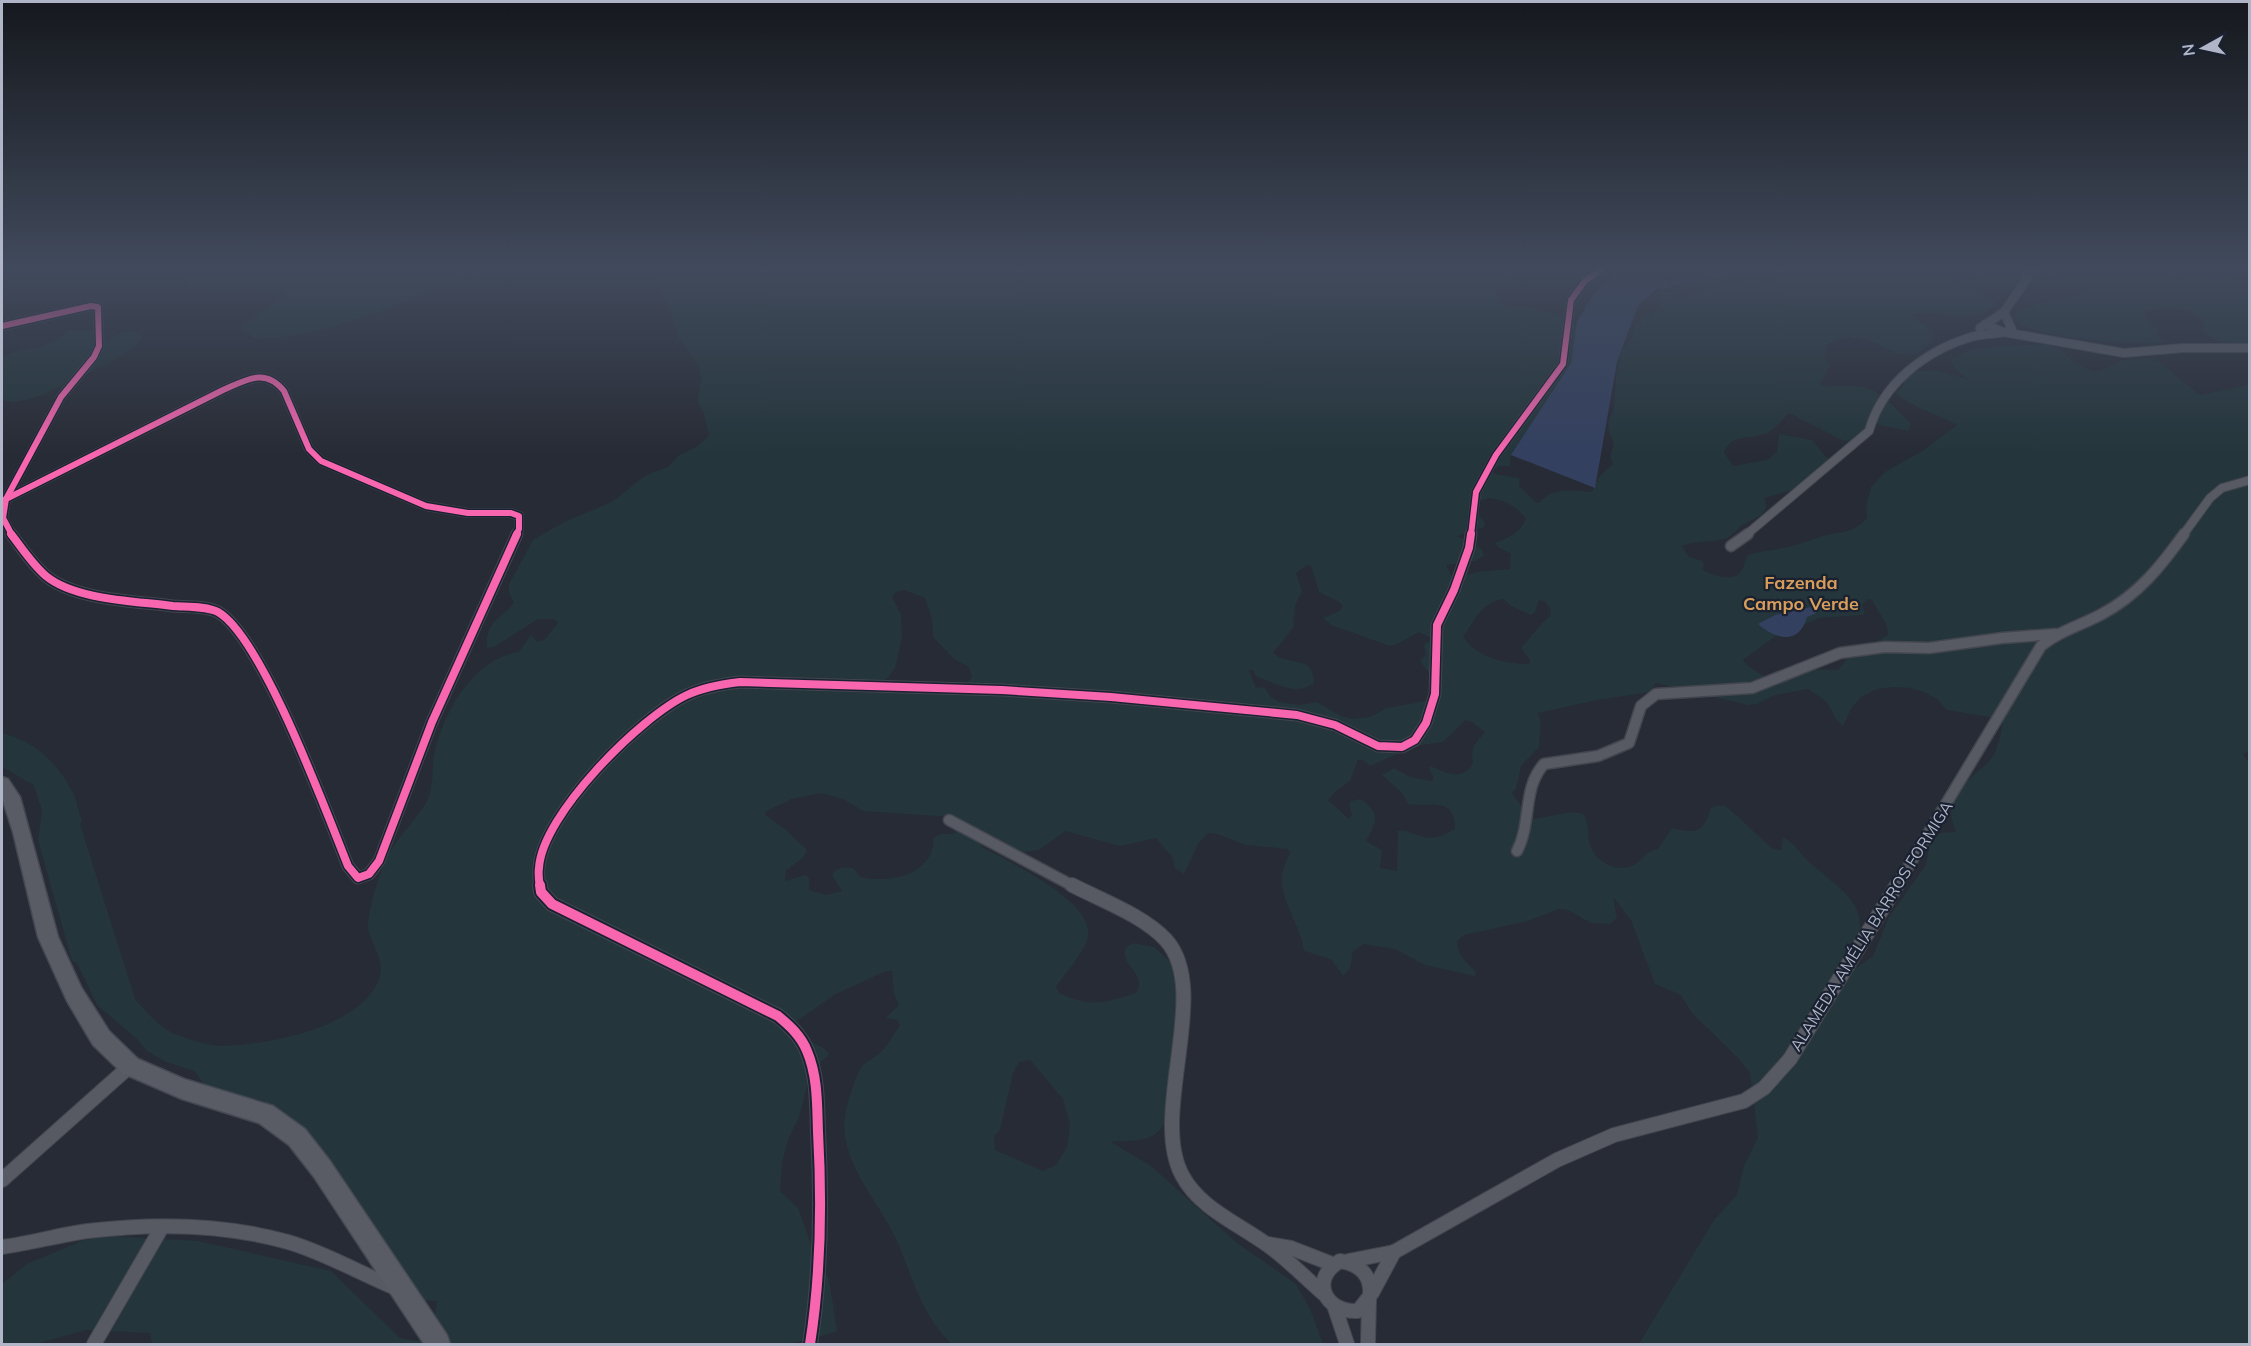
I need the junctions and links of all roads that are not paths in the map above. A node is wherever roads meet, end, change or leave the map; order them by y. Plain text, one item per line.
1 (99, 330) edge
2 (1567, 330) edge
3 (1979, 330) edge
4 (1998, 330) edge
5 (2012, 330) edge
6 (2022, 330) edge
7 (2003, 332) junction
8 (1972, 336) junction
9 (2034, 336) junction
10 (2250, 348) edge
11 (2250, 480) edge
12 (6, 499) junction
13 (1731, 546) dead end
14 (2057, 633) junction
15 (2, 784) edge
16 (949, 820) dead end
17 (1517, 851) dead end
18 (130, 1066) junction
19 (2, 1180) edge
20 (162, 1227) junction
21 (1268, 1244) junction
22 (2, 1247) edge
23 (1394, 1252) junction
24 (1340, 1262) junction
25 (404, 1291) junction
26 (1324, 1294) junction
27 (1370, 1297) junction
28 (1335, 1308) junction
29 (94, 1344) edge
30 (438, 1344) edge
31 (810, 1344) edge
32 (1347, 1344) edge
33 (1368, 1344) edge

1 - 12 street
2 - 31 street
3 - 8 street
4 - 7 street
5 - 7 street
6 - 9 street
7 - 8 street
7 - 9 street
8 - 13 street
9 - 10 street
11 - 14 street, ALAMEDA AMÉLIA BARROS FORMIGA
12 - 12 street
14 - 17 street
14 - 23 street, ALAMEDA AMÉLIA BARROS FORMIGA
15 - 18 main road
16 - 21 street
18 - 19 street
18 - 25 main road
20 - 22 street
20 - 25 street
20 - 29 street
21 - 24 street
21 - 26 street
23 - 24 street
23 - 27 street
24 - 26 street
24 - 27 street
25 - 30 main road
26 - 28 street
27 - 28 street
27 - 33 street
28 - 32 street

